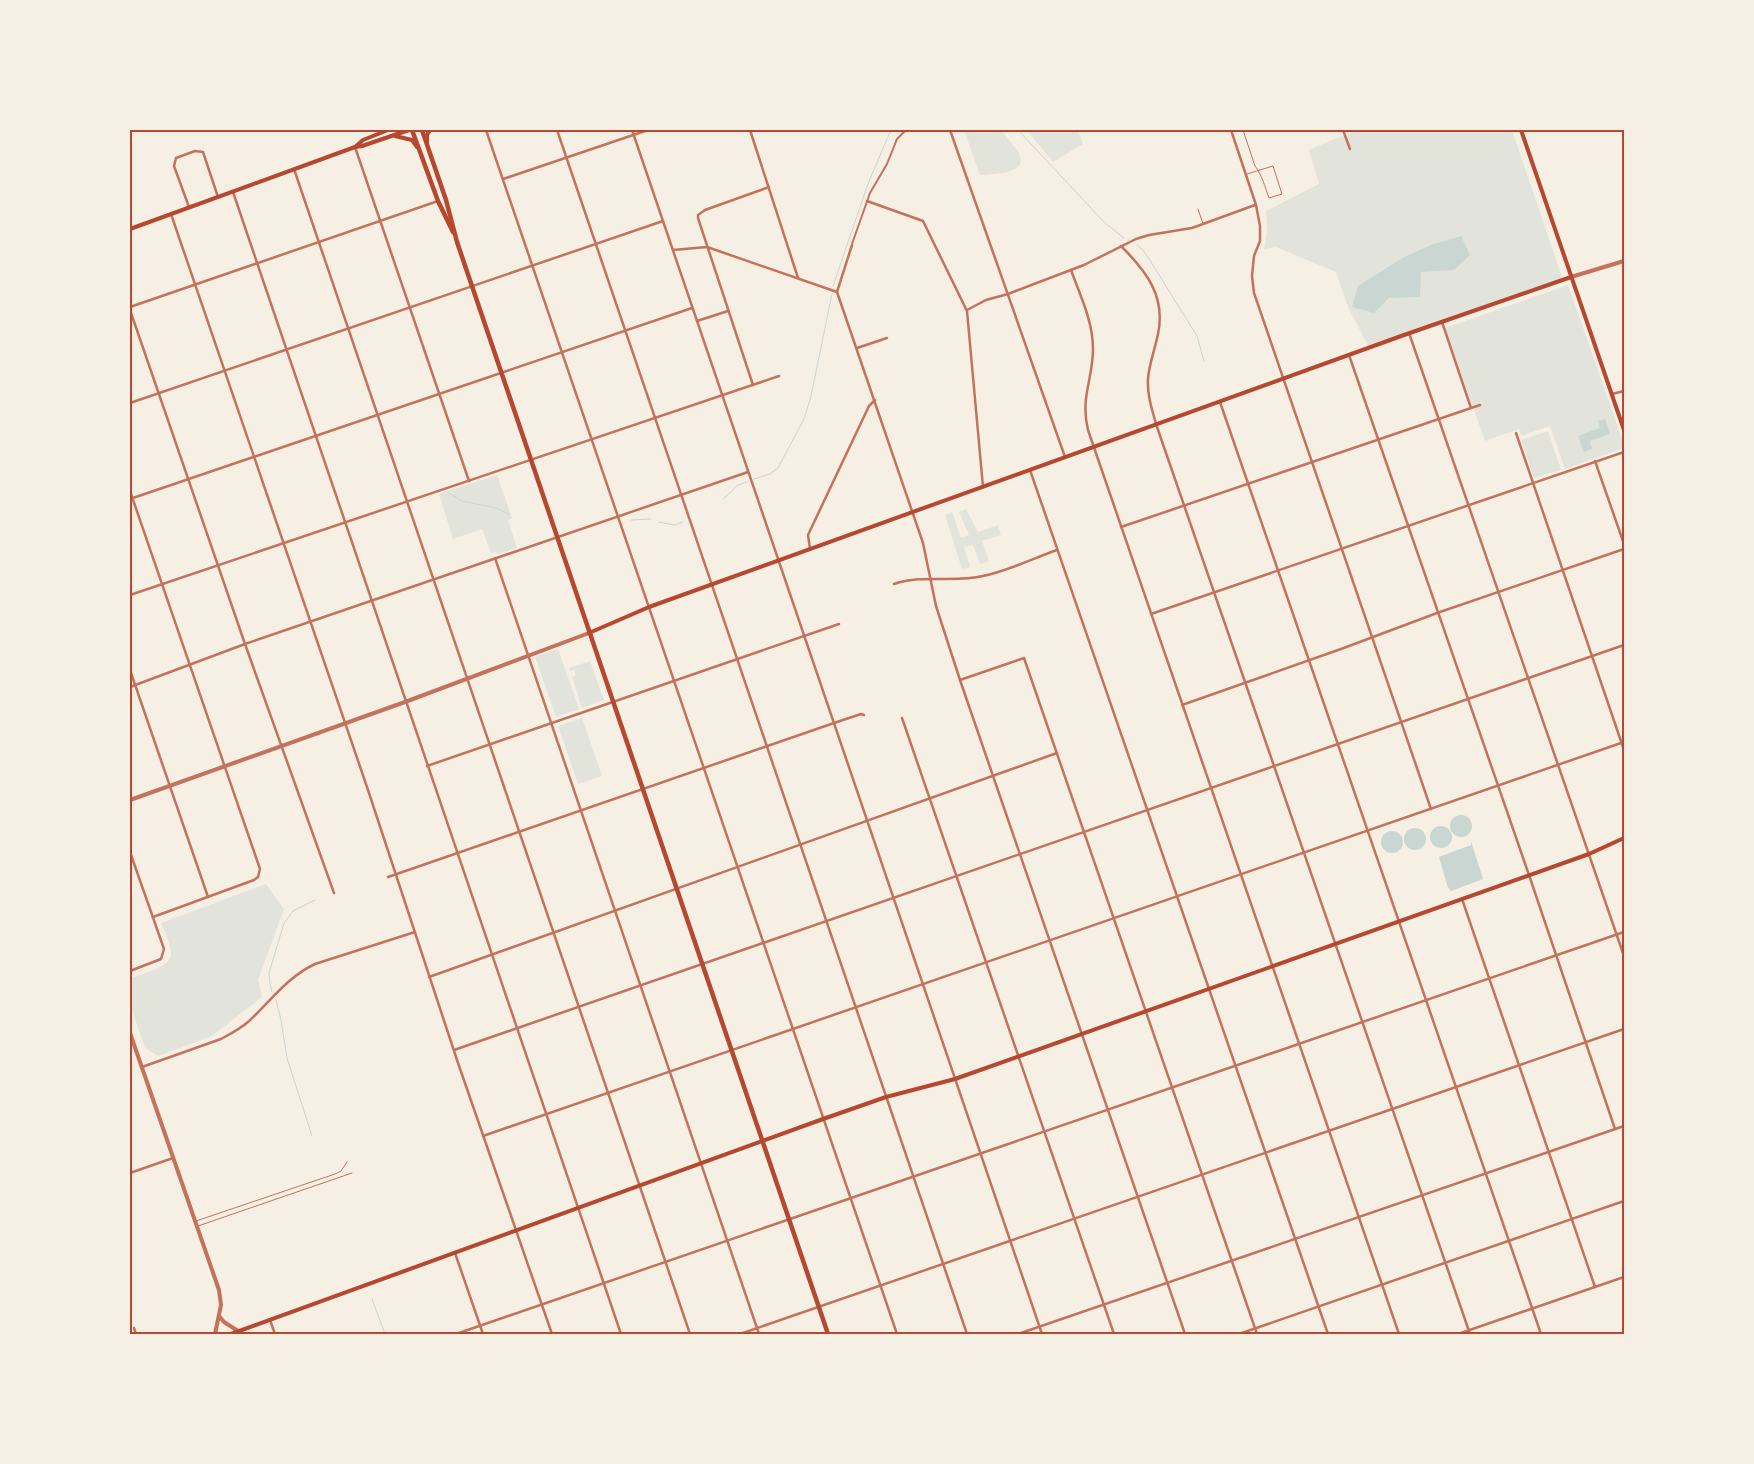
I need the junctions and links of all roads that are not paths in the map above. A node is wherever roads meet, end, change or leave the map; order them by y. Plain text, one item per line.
1 (386, 130) edge
2 (410, 130) edge
3 (422, 130) edge
4 (430, 130) edge
5 (486, 130) edge
6 (557, 130) edge
7 (632, 130) edge
8 (648, 130) edge
9 (750, 130) edge
10 (906, 130) edge
11 (950, 130) edge
12 (1231, 130) edge
13 (1243, 130) edge
14 (1343, 130) edge
15 (1521, 130) edge
16 (633, 135) junction
17 (393, 136) junction
18 (427, 144) junction
19 (355, 147) junction
20 (418, 147) junction
21 (1350, 149) dead end
22 (566, 158) junction
23 (294, 169) junction
24 (1259, 171) junction
25 (1246, 174) junction
26 (503, 179) junction
27 (769, 187) junction
28 (233, 192) junction
29 (218, 197) junction
30 (438, 201) junction
31 (867, 201) junction
32 (1256, 205) junction
33 (189, 207) junction
34 (1198, 209) dead end
35 (171, 214) junction
36 (380, 221) junction
37 (663, 221) junction
38 (1203, 225) junction
39 (130, 229) edge
40 (319, 242) junction
41 (458, 242) junction
42 (596, 244) junction
43 (852, 245) joint
44 (1120, 246) junction
45 (708, 247) junction
46 (673, 250) junction
47 (1624, 261) edge
48 (256, 263) junction
49 (532, 266) junction
50 (1071, 270) junction
51 (1571, 277) junction
52 (798, 278) junction
53 (194, 285) junction
54 (472, 287) junction
55 (837, 292) junction
56 (1008, 294) junction
57 (130, 308) edge
58 (410, 308) junction
59 (692, 308) junction
60 (729, 310) junction
61 (967, 310) junction
62 (697, 321) junction
63 (1442, 322) junction
64 (348, 329) junction
65 (625, 330) junction
66 (1409, 333) junction
67 (887, 338) dead end
68 (857, 348) junction
69 (286, 350) junction
70 (562, 352) junction
71 (1349, 355) junction
72 (224, 371) junction
73 (501, 373) junction
74 (779, 376) dead end
75 (1283, 379) junction
76 (754, 385) junction
77 (1624, 391) edge
78 (159, 393) junction
79 (1612, 394) junction
80 (440, 395) junction
81 (722, 395) junction
82 (875, 400) junction
83 (1220, 401) junction
84 (130, 403) edge
85 (1480, 405) dead end
86 (1471, 408) junction
87 (377, 416) junction
88 (655, 418) junction
89 (1439, 419) junction
90 (1156, 424) junction
91 (1624, 430) edge
92 (1516, 433) dead end
93 (315, 437) junction
94 (592, 440) junction
95 (1378, 440) junction
96 (1093, 447) junction
97 (1624, 452) edge
98 (253, 457) junction
99 (1065, 457) junction
100 (531, 460) junction
101 (1595, 461) junction
102 (1312, 462) junction
103 (1030, 470) junction
104 (748, 472) junction
105 (188, 479) junction
106 (469, 481) junction
107 (1532, 483) junction
108 (1248, 484) junction
109 (983, 487) junction
110 (130, 491) edge
111 (681, 495) junction
112 (131, 498) edge
113 (407, 502) junction
114 (1469, 504) junction
115 (1184, 506) junction
116 (913, 513) junction
117 (618, 516) junction
118 (344, 523) junction
119 (1407, 526) junction
120 (1121, 527) junction
121 (556, 536) junction
122 (283, 543) junction
123 (1624, 544) edge
124 (1342, 548) junction
125 (810, 549) junction
126 (1624, 549) edge
127 (1058, 550) junction
128 (495, 558) junction
129 (778, 560) junction
130 (218, 565) junction
131 (1278, 570) junction
132 (1562, 570) junction
133 (931, 578) junction
134 (433, 580) junction
135 (162, 584) junction
136 (712, 584) junction
137 (894, 584) dead end
138 (1214, 592) junction
139 (1499, 592) junction
140 (130, 594) edge
141 (371, 601) junction
142 (649, 607) junction
143 (1437, 613) junction
144 (1151, 614) junction
145 (310, 622) junction
146 (839, 624) dead end
147 (589, 633) junction
148 (804, 636) junction
149 (1373, 638) junction
150 (245, 644) junction
151 (1624, 645) edge
152 (528, 656) junction
153 (1592, 656) junction
154 (737, 660) junction
155 (1309, 660) junction
156 (190, 665) junction
157 (130, 670) edge
158 (467, 678) junction
159 (1529, 678) junction
160 (960, 680) junction
161 (674, 682) junction
162 (1246, 683) junction
163 (135, 685) junction
164 (130, 687) edge
165 (1467, 700) junction
166 (405, 702) junction
167 (613, 703) junction
168 (1182, 705) junction
169 (864, 715) dead end
170 (902, 718) dead end
171 (1402, 722) junction
172 (345, 723) junction
173 (834, 723) junction
174 (552, 724) junction
175 (1623, 743) edge
176 (1338, 744) junction
177 (283, 745) junction
178 (489, 745) junction
179 (767, 746) junction
180 (1624, 750) edge
181 (1057, 753) junction
182 (1558, 765) junction
183 (225, 766) junction
184 (427, 766) junction
185 (1274, 766) junction
186 (704, 768) junction
187 (993, 775) junction
188 (170, 786) junction
189 (1497, 786) junction
190 (1211, 788) junction
191 (642, 789) junction
192 (929, 798) junction
193 (130, 800) edge
194 (1432, 809) junction
195 (581, 810) junction
196 (1147, 810) junction
197 (867, 821) junction
198 (1368, 831) junction
199 (519, 832) junction
200 (1084, 832) junction
201 (1624, 838) edge
202 (800, 844) junction
203 (130, 852) edge
204 (458, 853) junction
205 (1304, 853) junction
206 (1020, 854) junction
207 (1589, 854) junction
208 (737, 867) junction
209 (396, 875) junction
210 (1241, 875) junction
211 (1529, 875) junction
212 (956, 876) junction
213 (388, 877) dead end
214 (676, 888) junction
215 (334, 893) dead end
216 (208, 897) junction
217 (1177, 897) junction
218 (893, 898) junction
219 (1462, 899) junction
220 (615, 910) junction
221 (153, 918) junction
222 (1114, 919) junction
223 (826, 921) junction
224 (1399, 922) junction
225 (415, 932) junction
226 (554, 932) junction
227 (1624, 932) edge
228 (1617, 934) junction
229 (1050, 941) junction
230 (763, 942) junction
231 (1335, 944) junction
232 (492, 954) junction
233 (1555, 955) junction
234 (1624, 956) edge
235 (986, 963) junction
236 (701, 964) junction
237 (1272, 967) junction
238 (130, 971) edge
239 (429, 977) junction
240 (1490, 978) junction
241 (640, 985) junction
242 (922, 985) junction
243 (1209, 989) junction
244 (1426, 1000) junction
245 (578, 1006) junction
246 (856, 1008) junction
247 (1146, 1012) junction
248 (1362, 1022) junction
249 (517, 1028) junction
250 (792, 1029) junction
251 (1624, 1029) edge
252 (130, 1033) edge
253 (1082, 1034) junction
254 (1585, 1042) junction
255 (1299, 1044) junction
256 (454, 1050) junction
257 (731, 1051) junction
258 (1019, 1056) junction
259 (1520, 1065) junction
260 (1235, 1066) junction
261 (142, 1067) junction
262 (670, 1072) junction
263 (955, 1080) junction
264 (1172, 1087) junction
265 (1456, 1087) junction
266 (608, 1093) junction
267 (886, 1097) junction
268 (1392, 1108) junction
269 (1108, 1109) junction
270 (546, 1114) junction
271 (823, 1119) junction
272 (1624, 1126) edge
273 (1614, 1129) junction
274 (1044, 1131) junction
275 (1328, 1131) junction
276 (483, 1136) junction
277 (762, 1141) junction
278 (1265, 1152) junction
279 (1550, 1152) junction
280 (980, 1153) junction
281 (174, 1158) junction
282 (348, 1162) dead end
283 (701, 1163) junction
284 (130, 1173) edge
285 (352, 1173) dead end
286 (1486, 1173) junction
287 (1202, 1174) junction
288 (913, 1176) junction
289 (639, 1185) junction
290 (1422, 1195) junction
291 (1138, 1196) junction
292 (850, 1198) junction
293 (1624, 1201) edge
294 (578, 1207) junction
295 (1358, 1217) junction
296 (1074, 1218) junction
297 (1572, 1219) junction
298 (789, 1220) junction
299 (196, 1224) junction
300 (516, 1229) junction
301 (1295, 1239) junction
302 (1010, 1240) junction
303 (727, 1241) junction
304 (1509, 1241) junction
305 (454, 1252) junction
306 (1231, 1261) junction
307 (666, 1262) junction
308 (943, 1263) junction
309 (1445, 1263) junction
310 (1624, 1277) edge
311 (1168, 1283) junction
312 (603, 1284) junction
313 (1382, 1284) junction
314 (880, 1285) junction
315 (1595, 1287) junction
316 (542, 1305) junction
317 (1104, 1305) junction
318 (819, 1306) junction
319 (1318, 1306) junction
320 (1532, 1308) junction
321 (219, 1316) junction
322 (270, 1320) junction
323 (480, 1326) junction
324 (1040, 1327) junction
325 (134, 1328) dead end
326 (757, 1328) junction
327 (1255, 1328) junction
328 (238, 1332) junction
329 (1470, 1332) edge
330 (136, 1334) edge
331 (215, 1334) edge
332 (231, 1334) edge
333 (275, 1334) edge
334 (456, 1334) edge
335 (483, 1334) edge
336 (552, 1334) edge
337 (620, 1334) edge
338 (690, 1334) edge
339 (740, 1334) edge
340 (759, 1334) edge
341 (828, 1334) edge
342 (897, 1334) edge
343 (967, 1334) edge
344 (1018, 1334) edge
345 (1042, 1334) edge
346 (1114, 1334) edge
347 (1185, 1334) edge
348 (1239, 1334) edge
349 (1257, 1334) edge
350 (1328, 1334) edge
351 (1399, 1334) edge
352 (1458, 1334) edge
353 (1541, 1334) edge

1 - 19 main road
2 - 17 main road
2 - 20 main road
3 - 18 main road
4 - 18 main road
5 - 26 street
6 - 22 street
7 - 16 street
8 - 16 street
9 - 27 street
10 - 31 street
11 - 56 street
12 - 25 street
13 - 24 lane
14 - 21 street
15 - 51 main road
16 - 22 street
16 - 37 street
17 - 19 main road
17 - 20 main road
18 - 41 main road
19 - 23 main road
19 - 36 street
20 - 30 main road
22 - 26 street
22 - 42 street
23 - 28 main road
23 - 40 street
24 - 24 lane
24 - 25 lane
25 - 32 street
26 - 49 street
27 - 45 street
27 - 52 street
28 - 29 main road
28 - 48 street
29 - 33 main road
29 - 33 street
30 - 36 street
30 - 41 main road
31 - 43 street
31 - 61 street
32 - 38 street
32 - 75 street
33 - 35 main road
34 - 38 lane
35 - 39 main road
35 - 53 street
36 - 40 street
36 - 58 street
37 - 42 street
37 - 46 street
38 - 44 street
40 - 48 street
40 - 64 street
41 - 54 main road
42 - 49 street
42 - 65 street
43 - 55 street
44 - 50 street
44 - 90 street
45 - 46 street
45 - 52 street
45 - 60 street
46 - 59 street
47 - 51 street
48 - 53 street
48 - 69 street
49 - 54 street
49 - 70 street
50 - 56 street
50 - 96 street
51 - 63 main road
51 - 79 main road
52 - 55 street
53 - 57 street
53 - 72 street
54 - 58 street
54 - 73 main road
55 - 68 street
56 - 61 street
56 - 99 street
57 - 78 street
58 - 64 street
58 - 80 street
59 - 62 street
59 - 65 street
60 - 62 street
60 - 76 street
61 - 109 street
62 - 81 street
63 - 66 main road
63 - 86 street
64 - 69 street
64 - 87 street
65 - 70 street
65 - 88 street
66 - 71 main road
66 - 89 street
67 - 68 street
68 - 82 street
69 - 72 street
69 - 93 street
70 - 73 street
70 - 94 street
71 - 75 main road
71 - 95 street
72 - 78 street
72 - 98 street
73 - 80 street
73 - 100 main road
74 - 76 street
75 - 83 main road
75 - 102 street
76 - 81 street
77 - 79 street
78 - 84 street
78 - 105 street
79 - 91 main road
80 - 87 street
80 - 106 street
81 - 88 street
81 - 104 street
82 - 116 street
82 - 125 street
83 - 90 main road
83 - 108 street
85 - 86 street
86 - 89 street
87 - 93 street
87 - 113 street
88 - 94 street
88 - 111 street
89 - 95 street
89 - 114 street
90 - 96 main road
90 - 115 street
92 - 107 street
93 - 98 street
93 - 118 street
94 - 100 street
94 - 117 street
95 - 102 street
95 - 119 street
96 - 99 main road
96 - 120 street
97 - 101 street
98 - 105 street
98 - 122 street
99 - 103 main road
100 - 106 street
100 - 121 main road
101 - 107 street
101 - 123 street
102 - 108 street
102 - 124 street
103 - 109 main road
103 - 127 street
104 - 111 street
104 - 129 street
105 - 112 street
105 - 130 street
106 - 113 street
107 - 114 street
107 - 132 street
108 - 115 street
108 - 131 street
109 - 116 main road
110 - 112 street
111 - 117 street
111 - 136 street
112 - 135 street
113 - 118 street
113 - 134 street
114 - 119 street
114 - 139 street
115 - 120 street
115 - 138 street
116 - 125 main road
116 - 133 street
117 - 121 street
117 - 142 street
118 - 122 street
118 - 141 street
119 - 124 street
119 - 143 street
120 - 144 street
121 - 128 street
121 - 147 main road
122 - 130 street
122 - 145 street
124 - 131 street
124 - 149 street
125 - 129 main road
126 - 132 street
127 - 133 street
127 - 196 street
128 - 134 street
128 - 152 street
129 - 136 main road
129 - 148 street
130 - 135 street
130 - 150 street
131 - 138 street
131 - 155 street
132 - 139 street
132 - 153 street
133 - 137 street
133 - 160 street
134 - 141 street
134 - 158 street
135 - 140 street
135 - 156 street
136 - 142 main road
136 - 154 street
138 - 144 street
138 - 162 street
139 - 143 street
139 - 159 street
141 - 145 street
141 - 166 street
142 - 147 main road
142 - 161 street
143 - 149 street
143 - 165 street
144 - 168 street
145 - 150 street
145 - 172 street
146 - 148 street
147 - 152 street
147 - 167 main road
148 - 154 street
148 - 173 street
149 - 155 street
149 - 171 street
150 - 156 street
150 - 177 street
151 - 153 street
152 - 158 street
152 - 174 street
153 - 159 street
153 - 175 street
154 - 161 street
154 - 179 street
155 - 162 street
155 - 176 street
156 - 163 street
156 - 183 street
157 - 163 street
158 - 166 street
158 - 178 street
159 - 165 street
159 - 182 street
160 - 181 street
160 - 187 street
161 - 167 street
161 - 186 street
162 - 168 street
162 - 185 street
163 - 164 street
163 - 188 street
165 - 171 street
165 - 189 street
166 - 172 street
166 - 184 street
167 - 174 street
167 - 191 main road
168 - 190 street
169 - 173 street
170 - 192 street
171 - 176 street
171 - 194 street
172 - 177 street
172 - 209 street
173 - 179 street
173 - 197 street
174 - 178 street
174 - 195 street
175 - 180 street
175 - 182 street
176 - 185 street
176 - 198 street
177 - 183 street
177 - 215 street
178 - 184 street
178 - 199 street
179 - 186 street
179 - 202 street
181 - 187 street
181 - 200 street
182 - 189 street
182 - 207 street
183 - 188 street
183 - 216 street
184 - 204 street
185 - 190 street
185 - 205 street
186 - 191 street
186 - 208 street
187 - 192 street
187 - 206 street
188 - 193 street
188 - 216 street
189 - 194 street
189 - 211 street
190 - 196 street
190 - 210 street
191 - 195 street
191 - 214 main road
192 - 197 street
192 - 212 street
194 - 198 street
195 - 199 street
195 - 220 street
196 - 200 street
196 - 217 street
197 - 202 street
197 - 218 street
198 - 205 street
198 - 224 street
199 - 204 street
199 - 226 street
200 - 206 street
200 - 222 street
201 - 207 main road
202 - 208 street
202 - 223 street
203 - 221 street
204 - 209 street
204 - 232 street
205 - 210 street
205 - 231 street
206 - 212 street
206 - 229 street
207 - 211 main road
207 - 228 street
208 - 214 street
208 - 230 street
209 - 213 street
209 - 225 street
210 - 217 street
210 - 237 street
211 - 219 main road
211 - 233 street
212 - 218 street
212 - 235 street
214 - 220 street
214 - 236 main road
216 - 221 street
217 - 222 street
217 - 243 street
218 - 223 street
218 - 242 street
219 - 224 main road
219 - 240 street
220 - 226 street
220 - 241 street
221 - 238 street
222 - 229 street
222 - 247 street
223 - 230 street
223 - 246 street
224 - 231 main road
224 - 244 street
225 - 239 street
225 - 261 street
226 - 232 street
226 - 245 street
227 - 228 street
228 - 233 street
228 - 234 street
229 - 235 street
229 - 253 street
230 - 236 street
230 - 250 street
231 - 237 main road
231 - 248 street
232 - 239 street
232 - 249 street
233 - 240 street
233 - 254 street
235 - 242 street
235 - 258 street
236 - 241 street
236 - 257 main road
237 - 243 main road
237 - 255 street
239 - 256 street
240 - 244 street
240 - 259 street
241 - 245 street
241 - 262 street
242 - 246 street
242 - 263 street
243 - 247 main road
243 - 260 street
244 - 248 street
244 - 265 street
245 - 249 street
245 - 266 street
246 - 250 street
246 - 267 street
247 - 253 main road
247 - 264 street
248 - 255 street
248 - 268 street
249 - 256 street
249 - 270 street
250 - 257 street
250 - 271 street
251 - 254 street
252 - 261 street
253 - 258 main road
253 - 269 street
254 - 259 street
254 - 273 street
255 - 260 street
255 - 275 street
256 - 276 street
257 - 262 street
257 - 277 main road
258 - 263 main road
258 - 274 street
259 - 265 street
259 - 279 street
260 - 264 street
260 - 278 street
261 - 281 street
262 - 266 street
262 - 283 street
263 - 267 main road
263 - 280 street
264 - 269 street
264 - 287 street
265 - 268 street
265 - 286 street
266 - 270 street
266 - 289 street
267 - 271 main road
267 - 288 street
268 - 275 street
268 - 290 street
269 - 274 street
269 - 291 street
270 - 276 street
270 - 294 street
271 - 277 main road
271 - 292 street
272 - 273 street
273 - 279 street
274 - 280 street
274 - 296 street
275 - 278 street
275 - 295 street
276 - 300 street
277 - 283 main road
277 - 298 main road
278 - 287 street
278 - 301 street
279 - 286 street
279 - 297 street
280 - 288 street
280 - 302 street
281 - 284 street
281 - 299 street
282 - 299 lane
283 - 289 main road
283 - 303 street
285 - 299 lane
286 - 290 street
286 - 304 street
287 - 291 street
287 - 306 street
288 - 292 street
288 - 308 street
289 - 294 main road
289 - 307 street
290 - 295 street
290 - 309 street
291 - 296 street
291 - 311 street
292 - 298 street
292 - 314 street
293 - 297 street
294 - 300 main road
294 - 312 street
295 - 301 street
295 - 313 street
296 - 302 street
296 - 317 street
297 - 304 street
297 - 315 street
298 - 303 street
298 - 318 main road
299 - 321 street
300 - 305 main road
300 - 316 street
301 - 306 street
301 - 319 street
302 - 308 street
302 - 324 street
303 - 307 street
303 - 326 street
304 - 309 street
304 - 320 street
305 - 322 main road
305 - 323 street
306 - 311 street
306 - 327 street
307 - 312 street
307 - 338 street
308 - 314 street
308 - 343 street
309 - 313 street
309 - 329 street
310 - 315 street
311 - 317 street
311 - 347 street
312 - 316 street
312 - 337 street
313 - 319 street
313 - 351 street
314 - 318 street
314 - 342 street
315 - 320 street
316 - 323 street
316 - 336 street
317 - 324 street
317 - 346 street
318 - 326 street
318 - 341 main road
319 - 327 street
319 - 350 street
320 - 329 street
320 - 353 street
321 - 328 street
321 - 331 street
322 - 328 main road
322 - 333 street
323 - 334 street
323 - 335 street
324 - 344 street
324 - 345 street
325 - 330 street
326 - 339 street
326 - 340 street
327 - 348 street
327 - 349 street
328 - 332 main road
329 - 352 street

